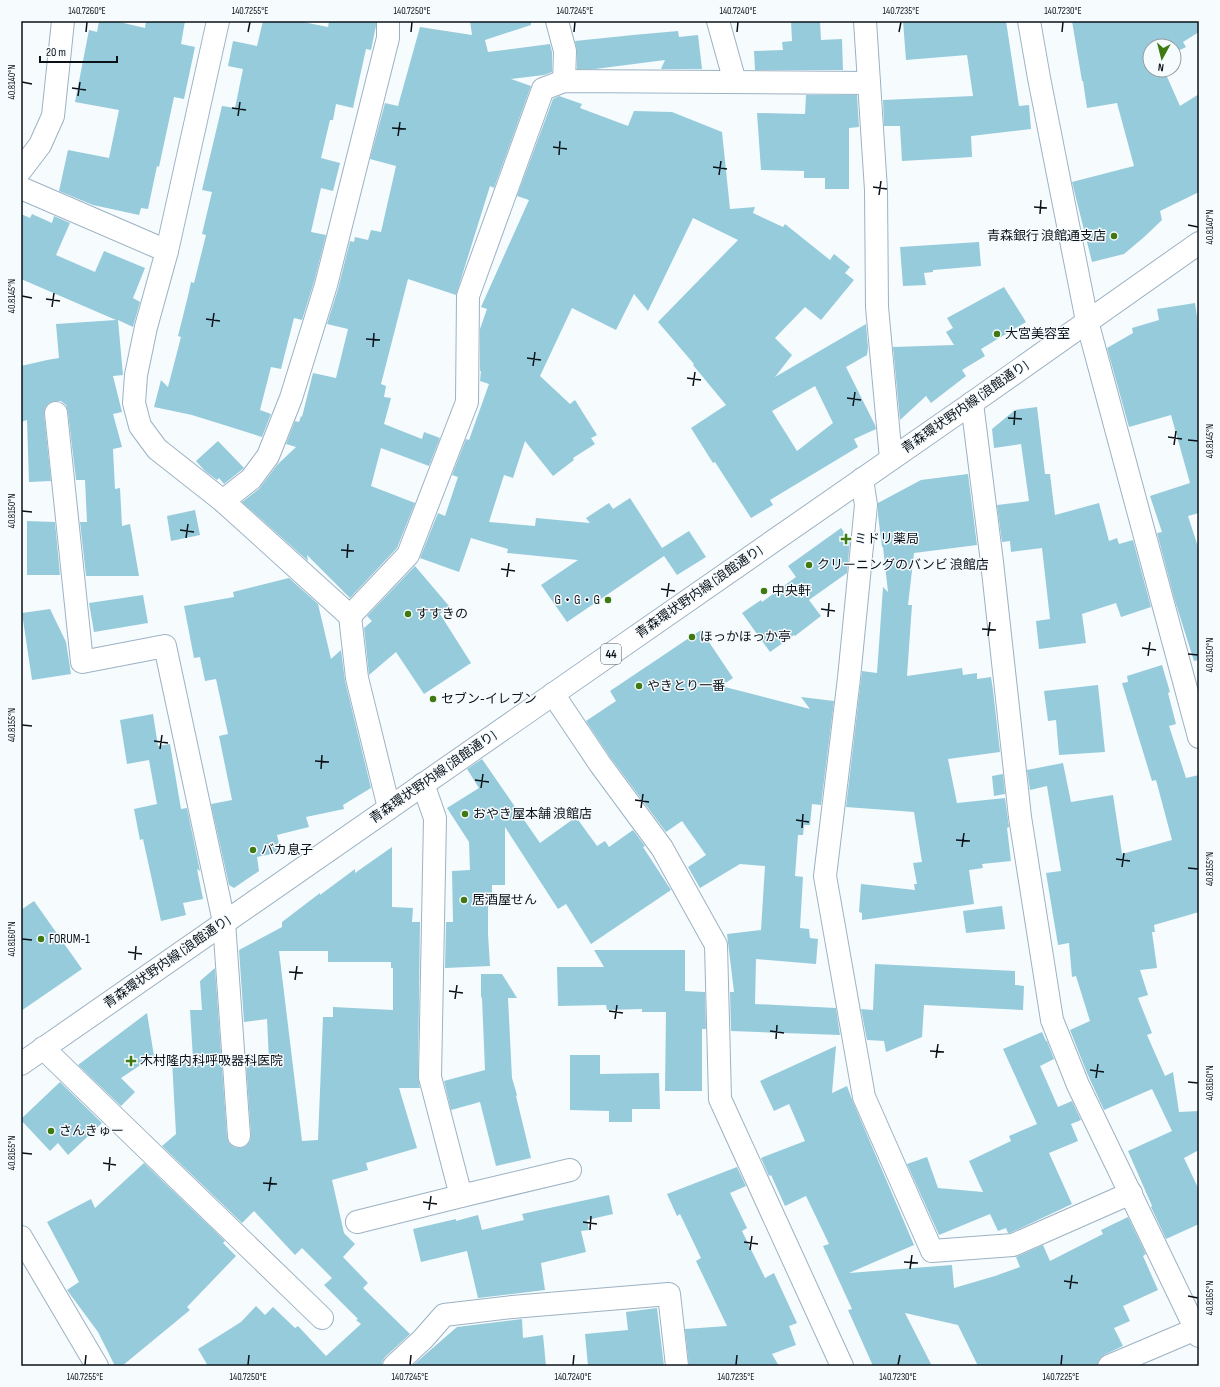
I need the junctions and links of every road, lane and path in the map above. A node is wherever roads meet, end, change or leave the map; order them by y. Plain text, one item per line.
1 (63, 21) edge
2 (218, 21) edge
3 (388, 21) edge
4 (557, 21) edge
5 (718, 21) edge
6 (865, 21) edge
7 (1029, 21) edge
8 (564, 81) junction
9 (735, 82) junction
10 (869, 83) junction
11 (21, 170) edge
12 (21, 188) edge
13 (1199, 243) edge
14 (167, 251) junction
15 (1087, 321) junction
16 (972, 403) junction
17 (56, 413) dead end
18 (891, 459) junction
19 (862, 479) junction
20 (223, 502) junction
21 (350, 616) junction
22 (553, 694) junction
23 (1199, 737) edge
24 (423, 784) junction
25 (389, 808) junction
26 (224, 922) junction
27 (43, 1048) junction
28 (21, 1064) edge
29 (238, 1136) dead end
30 (570, 1170) dead end
31 (1131, 1193) junction
32 (461, 1196) junction
33 (358, 1222) dead end
34 (21, 1237) edge
35 (322, 1318) dead end
36 (1197, 1333) edge
37 (97, 1366) edge
38 (394, 1366) edge
39 (677, 1366) edge
40 (842, 1366) edge
41 (1110, 1366) edge

1 - 11 street
2 - 14 street
3 - 20 street
4 - 8 street
5 - 9 street
6 - 10 street
7 - 15 street
8 - 9 street
8 - 21 street
9 - 10 street
10 - 18 street
12 - 14 street
13 - 15 street, 青森環状野内線 (浪館通り) / 44
14 - 20 street
15 - 16 street, 青森環状野内線 (浪館通り) / 44
15 - 23 street
16 - 18 street, 青森環状野内線 (浪館通り) / 44
16 - 31 street
17 - 26 street
18 - 19 street, 青森環状野内線 (浪館通り) / 44
19 - 22 street, 青森環状野内線 (浪館通り) / 44
19 - 31 street
20 - 21 street
21 - 25 street
22 - 24 street, 青森環状野内線 (浪館通り) / 44
22 - 40 street
24 - 25 street, 青森環状野内線 (浪館通り) / 44
24 - 32 street
25 - 26 street, 青森環状野内線 (浪館通り) / 44
26 - 27 street, 青森環状野内線 (浪館通り) / 44
26 - 29 street
27 - 28 street, 青森環状野内線 (浪館通り) / 44
27 - 35 street
30 - 32 street
31 - 36 street
32 - 33 street
34 - 37 street
36 - 41 street
38 - 39 street

